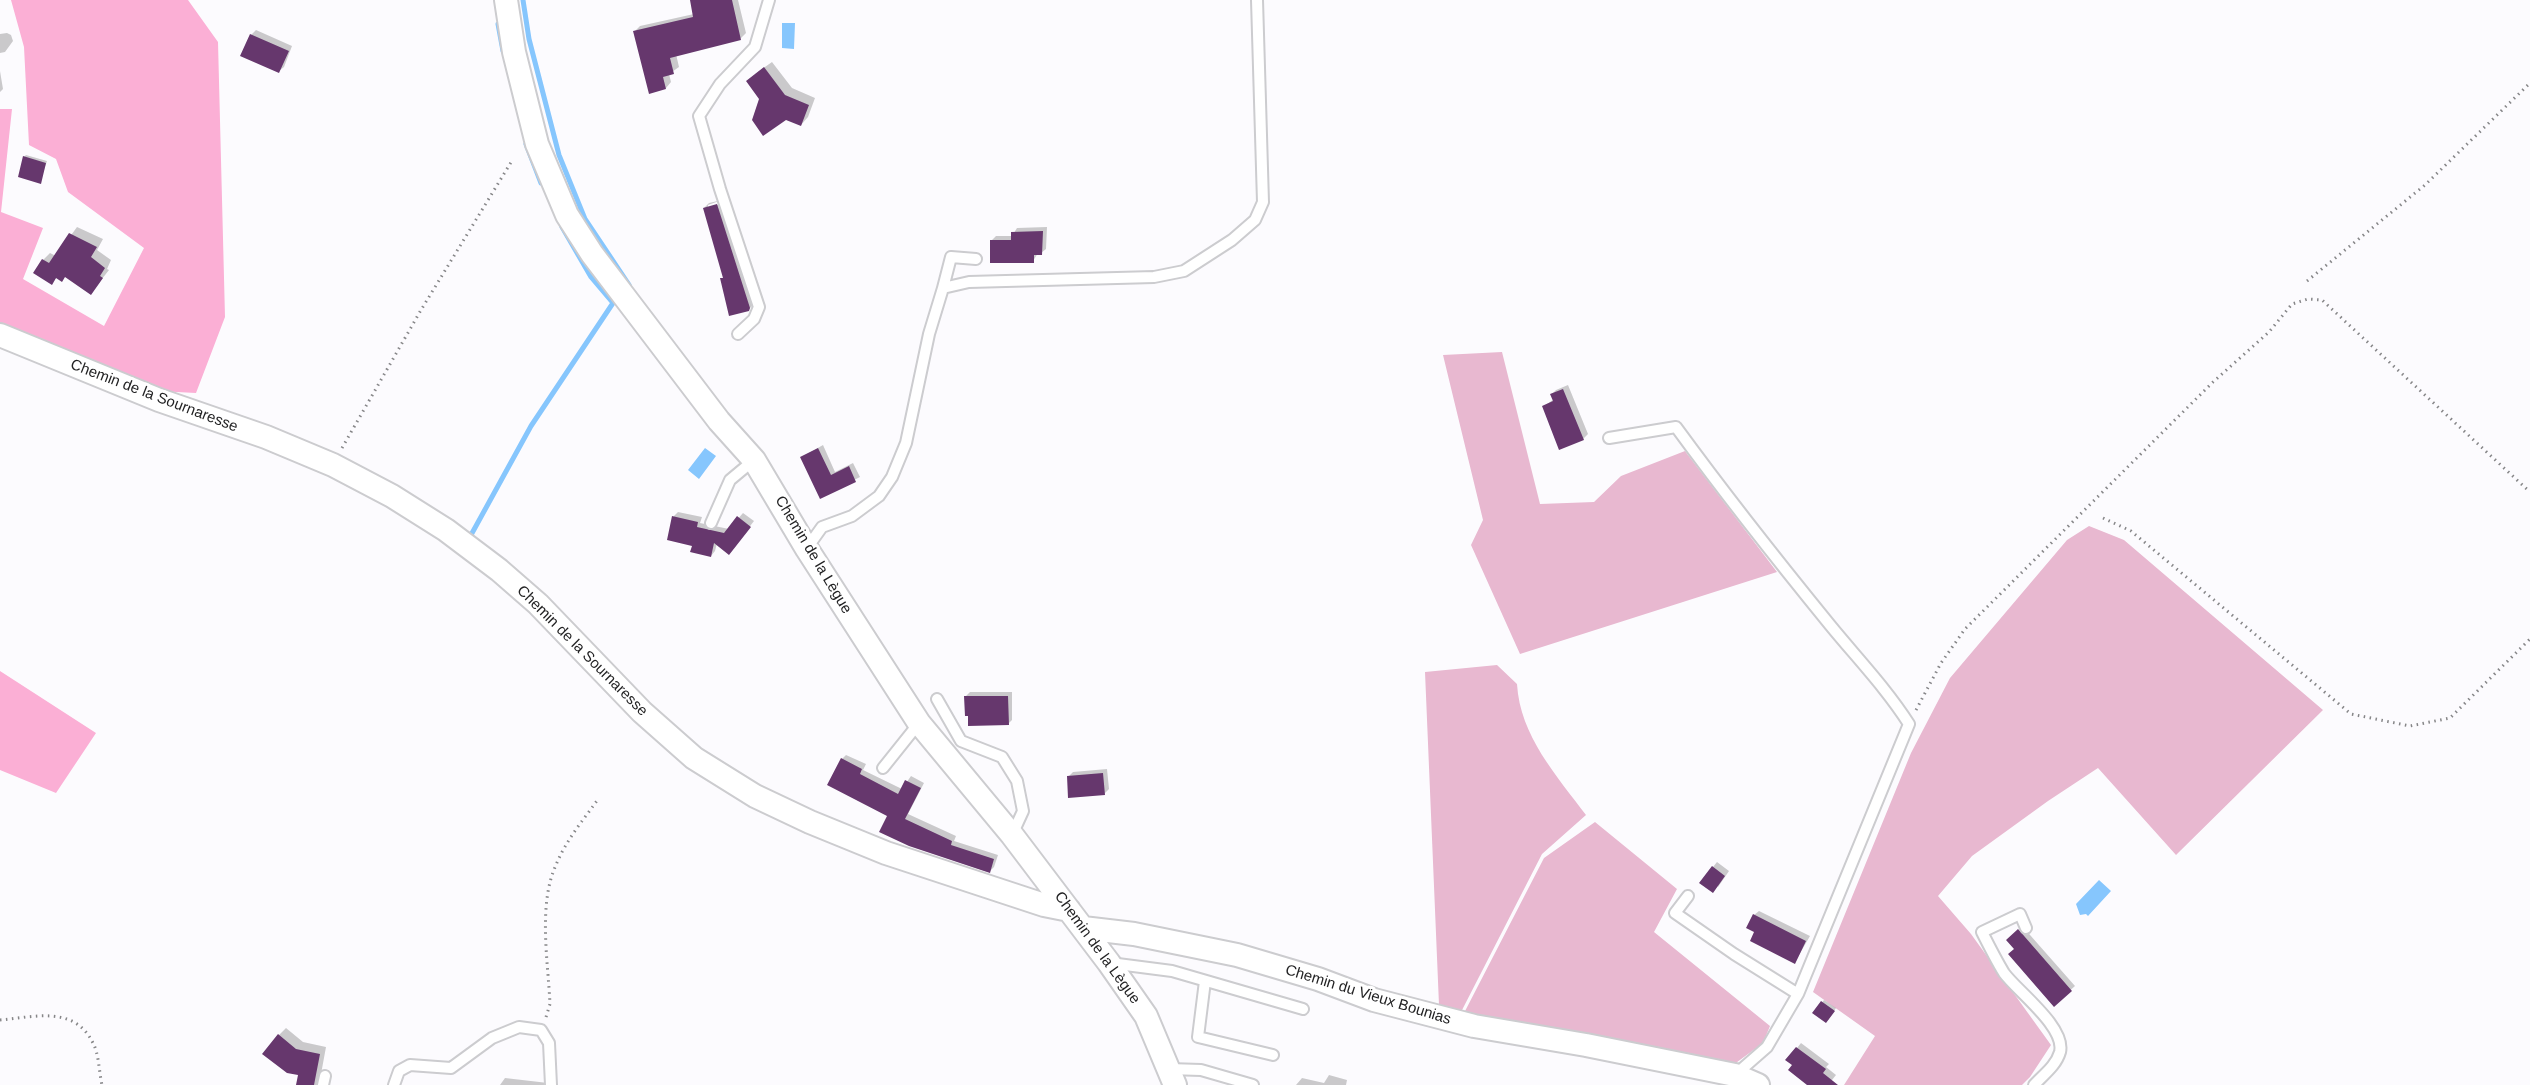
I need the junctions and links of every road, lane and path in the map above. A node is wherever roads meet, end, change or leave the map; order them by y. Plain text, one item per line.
1 (506, 0) edge
2 (769, 0) edge
3 (1257, 0) edge
4 (2530, 83) edge
5 (513, 159) dead end
6 (976, 259) dead end
7 (2307, 281) dead end
8 (943, 288) junction
9 (738, 334) dead end
10 (0, 335) edge
11 (1609, 438) dead end
12 (754, 460) junction
13 (333, 465) junction
14 (2530, 492) edge
15 (2103, 518) dead end
16 (711, 523) dead end
17 (807, 549) junction
18 (2530, 639) edge
19 (937, 699) dead end
20 (919, 723) junction
21 (1909, 724) junction
22 (883, 768) dead end
23 (599, 798) dead end
24 (1012, 835) junction
25 (1688, 896) dead end
26 (1069, 910) junction
27 (1083, 927) junction
28 (2026, 928) dead end
29 (1109, 963) junction
30 (1205, 981) junction
31 (1798, 994) junction
32 (1303, 1009) dead end
33 (0, 1020) edge
34 (541, 1030) junction
35 (1273, 1055) dead end
36 (1735, 1075) junction
37 (1172, 1077) edge
38 (102, 1085) edge
39 (394, 1085) edge
40 (551, 1085) edge
41 (1253, 1085) edge
42 (1758, 1085) edge
43 (2034, 1085) edge

1 - 12 street, Chemin de la Lègue
2 - 9 lane
3 - 8 lane
4 - 7 path
5 - 13 path
6 - 8 lane
8 - 17 lane
10 - 13 street, Chemin de la Sournaresse
11 - 21 lane
12 - 16 lane
12 - 17 street, Chemin de la Lègue
13 - 26 street, Chemin de la Sournaresse
14 - 21 path
15 - 18 path
17 - 20 street, Chemin de la Lègue
19 - 24 lane
20 - 22 lane
20 - 24 street, Chemin de la Lègue
21 - 31 lane
23 - 34 path
24 - 26 street, Chemin de la Lègue
25 - 31 lane
26 - 27 street, Chemin de la Lègue
27 - 29 street, Chemin de la Lègue
27 - 36 street, Chemin du Vieux Bounias
28 - 43 lane
29 - 30 lane
29 - 37 street, Chemin de la Lègue
30 - 32 lane
30 - 35 lane
31 - 36 lane
33 - 38 path
34 - 39 lane
34 - 40 lane
36 - 42 street, Chemin du Vieux Bounias
37 - 41 lane

